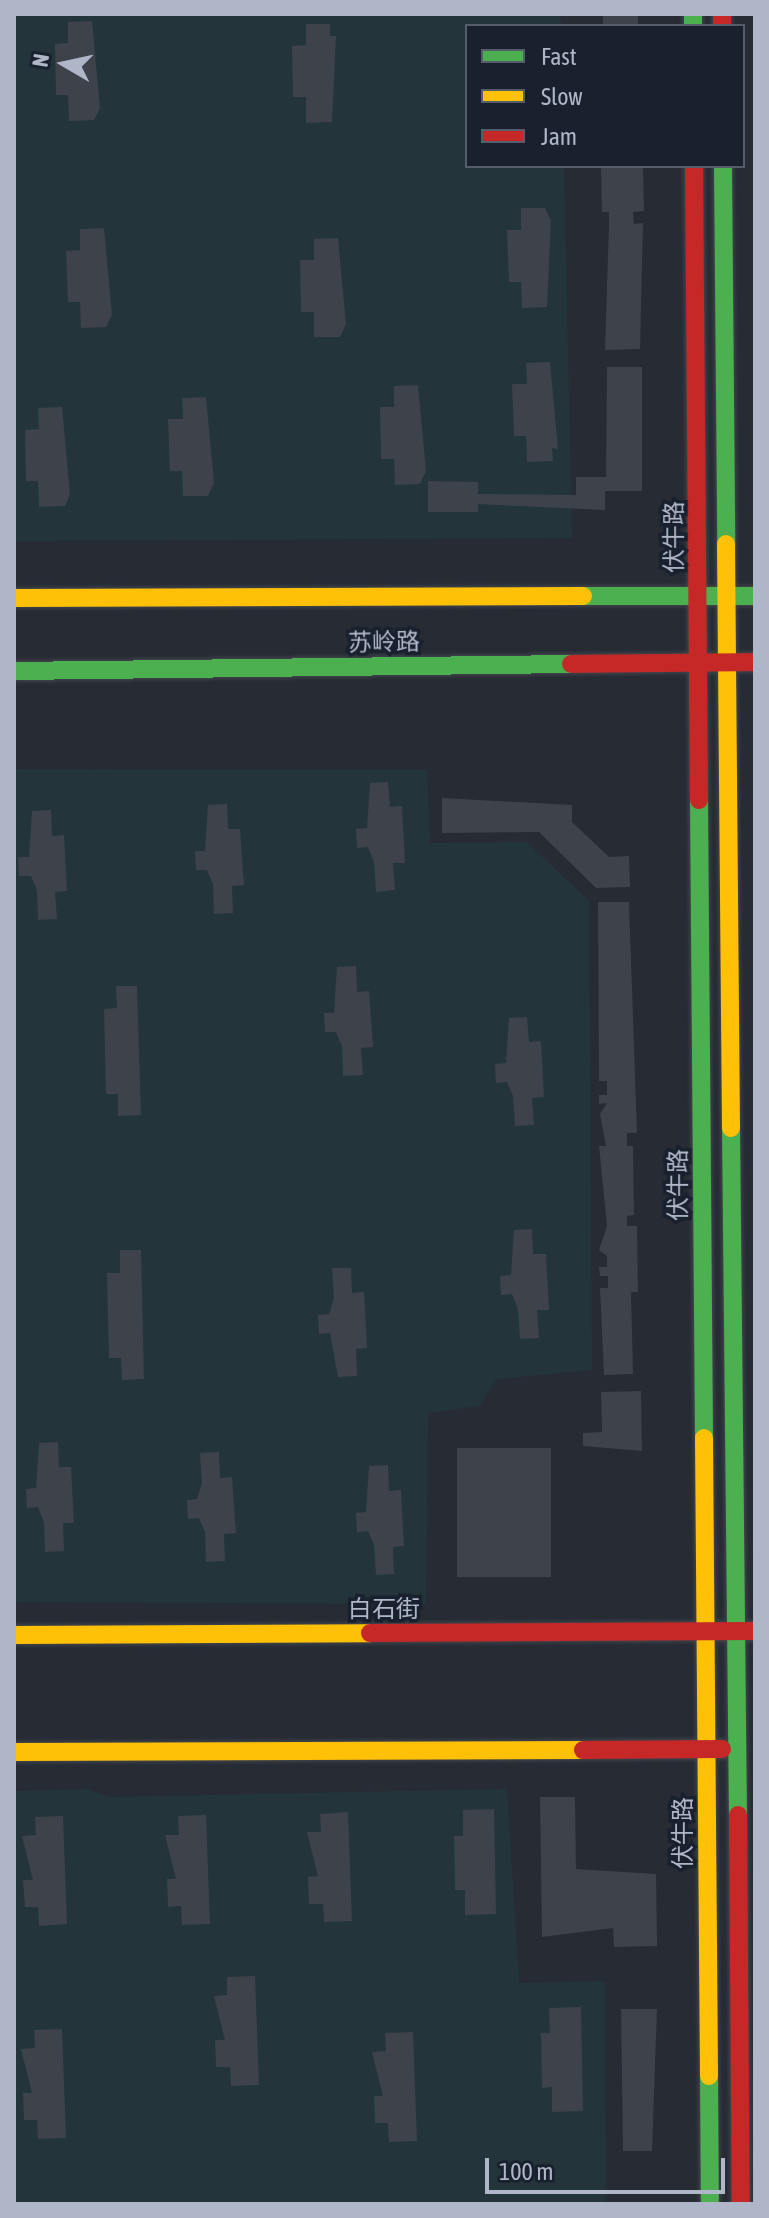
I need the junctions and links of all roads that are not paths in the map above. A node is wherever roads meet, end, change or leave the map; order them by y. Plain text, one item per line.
1 (694, 168) edge
2 (723, 168) edge
3 (698, 596) junction
4 (727, 596) junction
5 (755, 596) edge
6 (14, 598) edge
7 (755, 662) edge
8 (698, 663) junction
9 (728, 663) junction
10 (14, 671) edge
11 (706, 1631) junction
12 (746, 1631) edge
13 (14, 1635) edge
14 (707, 1749) junction
15 (746, 1749) edge
16 (14, 1752) edge
17 (710, 2204) edge
18 (741, 2204) edge

1 - 3 street, 伏牛路
2 - 4 street
3 - 4 street, 苏岭路
3 - 6 street, 苏岭路
3 - 8 street, 伏牛路
4 - 5 street, 苏岭路
4 - 9 street
7 - 9 street, 苏岭路
8 - 9 street, 苏岭路
8 - 10 street, 苏岭路
8 - 11 street, 伏牛路
9 - 12 street
11 - 12 street, 白石街
11 - 13 street, 白石街
11 - 14 street, 伏牛路
12 - 15 street
14 - 15 street
14 - 16 street
14 - 17 street, 伏牛路
15 - 18 street

